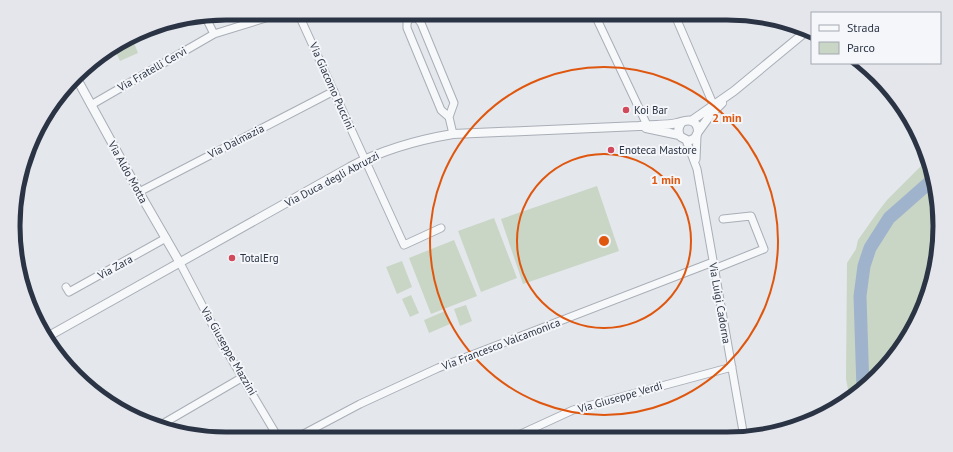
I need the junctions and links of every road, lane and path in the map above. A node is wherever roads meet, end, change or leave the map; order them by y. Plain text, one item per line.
1 (259, 20) edge
2 (301, 20) edge
3 (409, 20) edge
4 (419, 20) edge
5 (597, 20) edge
6 (677, 20) edge
7 (207, 21) edge
8 (214, 34) junction
9 (803, 35) edge
10 (78, 82) edge
11 (734, 90) junction
12 (334, 91) junction
13 (713, 104) junction
14 (90, 105) junction
15 (449, 117) junction
16 (686, 122) junction
17 (643, 126) junction
18 (453, 134) junction
19 (698, 134) junction
20 (679, 135) junction
21 (686, 140) junction
22 (365, 160) junction
23 (697, 169) junction
24 (139, 192) junction
25 (723, 219) dead end
26 (441, 228) dead end
27 (166, 238) junction
28 (180, 263) junction
29 (714, 265) junction
30 (66, 287) dead end
31 (51, 334) edge
32 (732, 367) junction
33 (243, 377) junction
34 (165, 423) edge
35 (531, 429) junction
36 (275, 432) edge
37 (307, 432) edge
38 (525, 432) edge
39 (532, 432) edge
40 (743, 432) edge

1 - 8 street, Via Fratelli Cervi
2 - 12 street, Via Giacomo Puccini
3 - 15 street
4 - 15 street
5 - 17 street
6 - 13 street
7 - 8 street
8 - 14 street, Via Fratelli Cervi
9 - 11 street
10 - 14 street, Via Aldo Motta
11 - 13 street
11 - 19 street
12 - 22 street, Via Giacomo Puccini
12 - 24 street, Via Dalmazia
13 - 16 street
14 - 24 street, Via Aldo Motta
15 - 18 street
16 - 17 street, Via Duca degli Abruzzi
16 - 19 street
16 - 20 street
17 - 18 street, Via Duca degli Abruzzi
17 - 20 street, Via Duca degli Abruzzi
18 - 22 street, Via Duca degli Abruzzi
19 - 21 street
19 - 23 street, Via Luigi Cadorna
20 - 21 street
21 - 23 street, Via Luigi Cadorna
22 - 26 street, Via Giacomo Puccini
22 - 28 street, Via Duca degli Abruzzi
23 - 29 street, Via Luigi Cadorna
24 - 27 street, Via Aldo Motta
25 - 29 street, Via Francesco Valcamonica
27 - 28 street, Via Aldo Motta
27 - 30 street, Via Zara
28 - 31 street, Via Duca degli Abruzzi
28 - 33 street, Via Giuseppe Mazzini
29 - 32 street, Via Luigi Cadorna
29 - 37 street, Via Francesco Valcamonica
32 - 35 street, Via Giuseppe Verdi
32 - 40 street, Via Luigi Cadorna
33 - 34 street
33 - 36 street, Via Giuseppe Mazzini
35 - 38 street, Via Giuseppe Verdi
35 - 39 street

